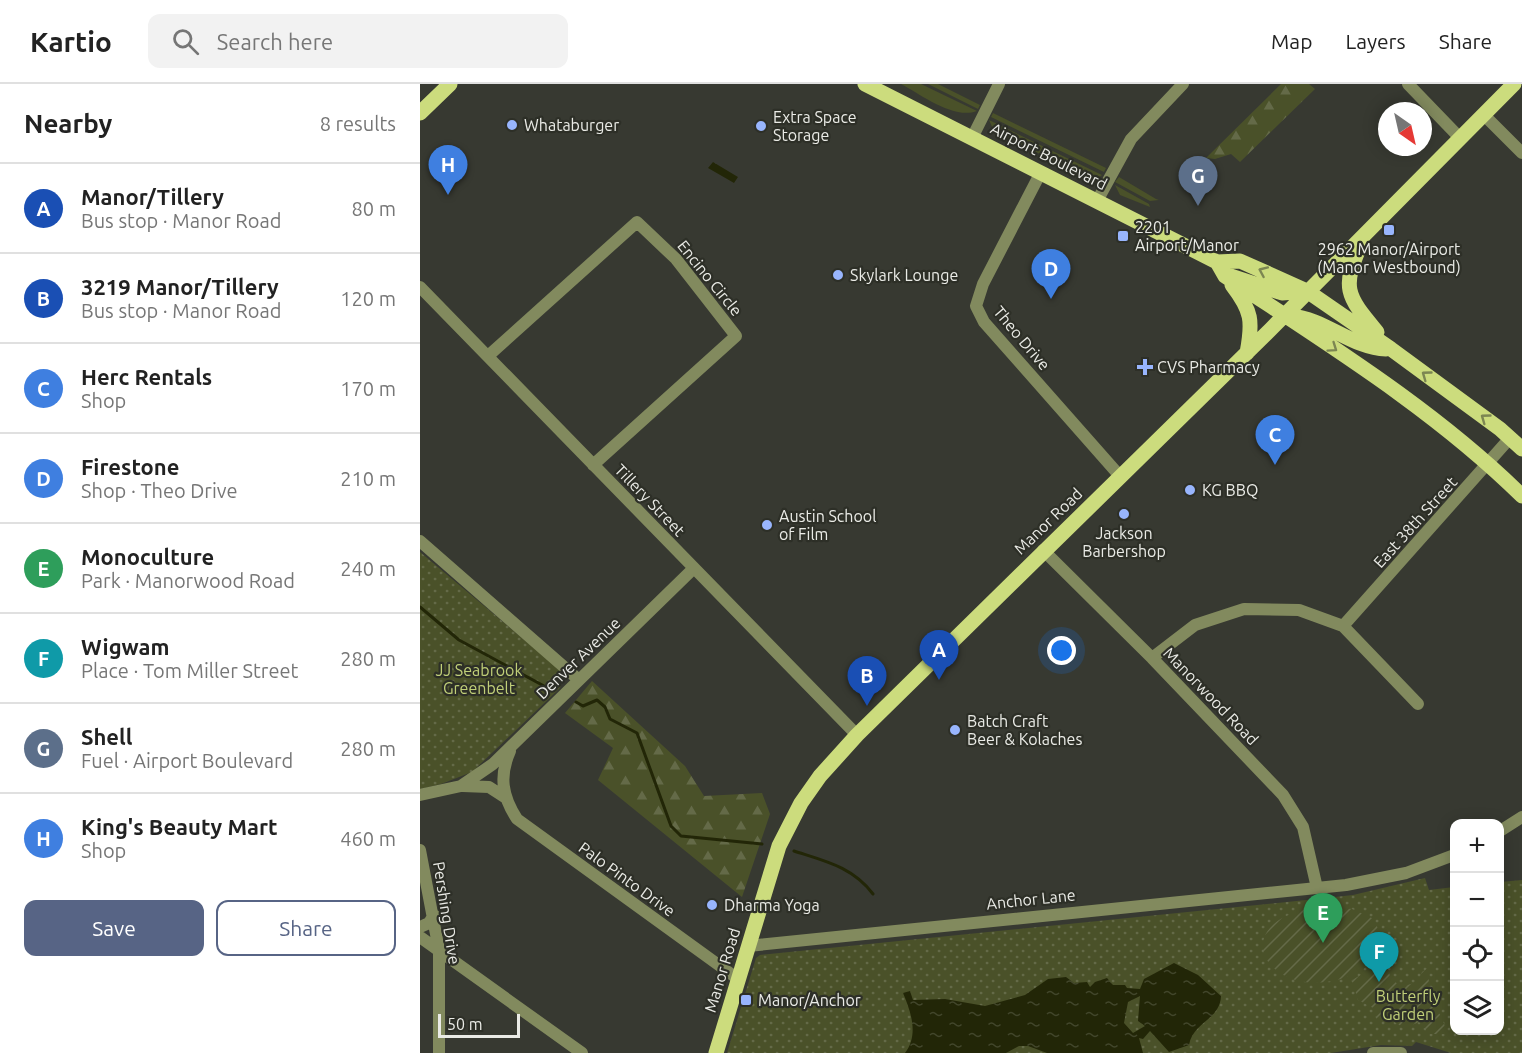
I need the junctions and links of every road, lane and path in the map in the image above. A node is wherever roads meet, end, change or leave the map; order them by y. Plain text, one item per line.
1 (450, 84) edge
2 (865, 84) edge
3 (999, 84) edge
4 (1183, 84) edge
5 (1408, 84) edge
6 (1514, 84) edge
7 (420, 113) edge
8 (1484, 115) junction
9 (972, 138) junction
10 (1460, 138) junction
11 (1522, 153) edge
12 (1041, 172) junction
13 (1097, 201) junction
14 (1365, 234) junction
15 (1217, 262) junction
16 (1225, 276) junction
17 (420, 287) edge
18 (1307, 291) junction
19 (1285, 316) junction
20 (1391, 349) junction
21 (1247, 353) junction
22 (488, 356) junction
23 (1510, 438) junction
24 (1522, 449) edge
25 (1490, 464) junction
26 (592, 465) junction
27 (1119, 475) junction
28 (1522, 496) edge
29 (420, 541) edge
30 (1043, 550) junction
31 (693, 569) junction
32 (1343, 626) junction
33 (1152, 658) junction
34 (579, 680) junction
35 (1418, 704) dead end
36 (856, 735) junction
37 (513, 745) junction
38 (461, 786) junction
39 (420, 795) edge
40 (506, 798) junction
41 (1522, 816) edge
42 (1504, 828) edge
43 (420, 850) edge
44 (1450, 857) edge
45 (1317, 888) junction
46 (434, 915) junction
47 (420, 927) edge
48 (420, 937) edge
49 (748, 946) junction
50 (439, 950) junction
51 (738, 978) junction
52 (439, 1053) edge
53 (582, 1053) edge
54 (716, 1053) edge
55 (1373, 1053) edge
56 (1401, 1053) edge

1 - 7 main road
2 - 9 main road, Airport Boulevard
3 - 9 street
4 - 13 street
5 - 10 street
6 - 8 main road, Manor Road
8 - 10 main road, Manor Road
8 - 11 street
9 - 12 main road, Airport Boulevard
10 - 14 main road, Manor Road
12 - 13 main road, Airport Boulevard
12 - 27 street, Theo Drive
13 - 15 main road, Airport Boulevard
14 - 18 main road, Manor Road
14 - 20 main road
15 - 16 main road
18 -> 15 main road, Airport Boulevard
16 - 18 main road
16 - 19 main road
16 - 21 main road
17 - 22 street, Tillery Street
18 - 19 main road, Manor Road
18 - 20 main road, Airport Boulevard
19 - 20 main road
19 - 21 main road, Manor Road
19 -> 25 main road
23 -> 20 main road, Airport Boulevard
21 - 27 main road, Manor Road
22 - 26 street, Tillery Street
22 - 26 street, Encino Circle
23 - 24 main road, Airport Boulevard
23 - 25 street, East 38th Street
25 - 28 main road
25 - 32 street, East 38th Street
26 - 31 street, Tillery Street
27 - 30 main road, Manor Road
29 - 34 street
30 - 33 street, Manorwood Road
30 - 36 main road, Manor Road
31 - 34 street, Denver Avenue
31 - 36 street, Tillery Street
32 - 33 street
32 - 35 street
33 - 45 street, Manorwood Road
34 - 37 street, Denver Avenue
36 - 49 main road, Manor Road
37 - 38 street, Denver Avenue
37 - 40 street
38 - 39 street, Denver Avenue
38 - 40 street
40 - 51 street, Palo Pinto Drive
41 - 42 street
43 - 46 street, Pershing Drive
44 - 45 street, Anchor Lane
45 - 49 street, Anchor Lane
46 - 47 street
46 - 50 street, Pershing Drive
48 - 50 street
49 - 51 main road, Manor Road
50 - 52 street, Pershing Drive
50 - 53 street
51 - 54 main road, Manor Road
55 - 56 street

